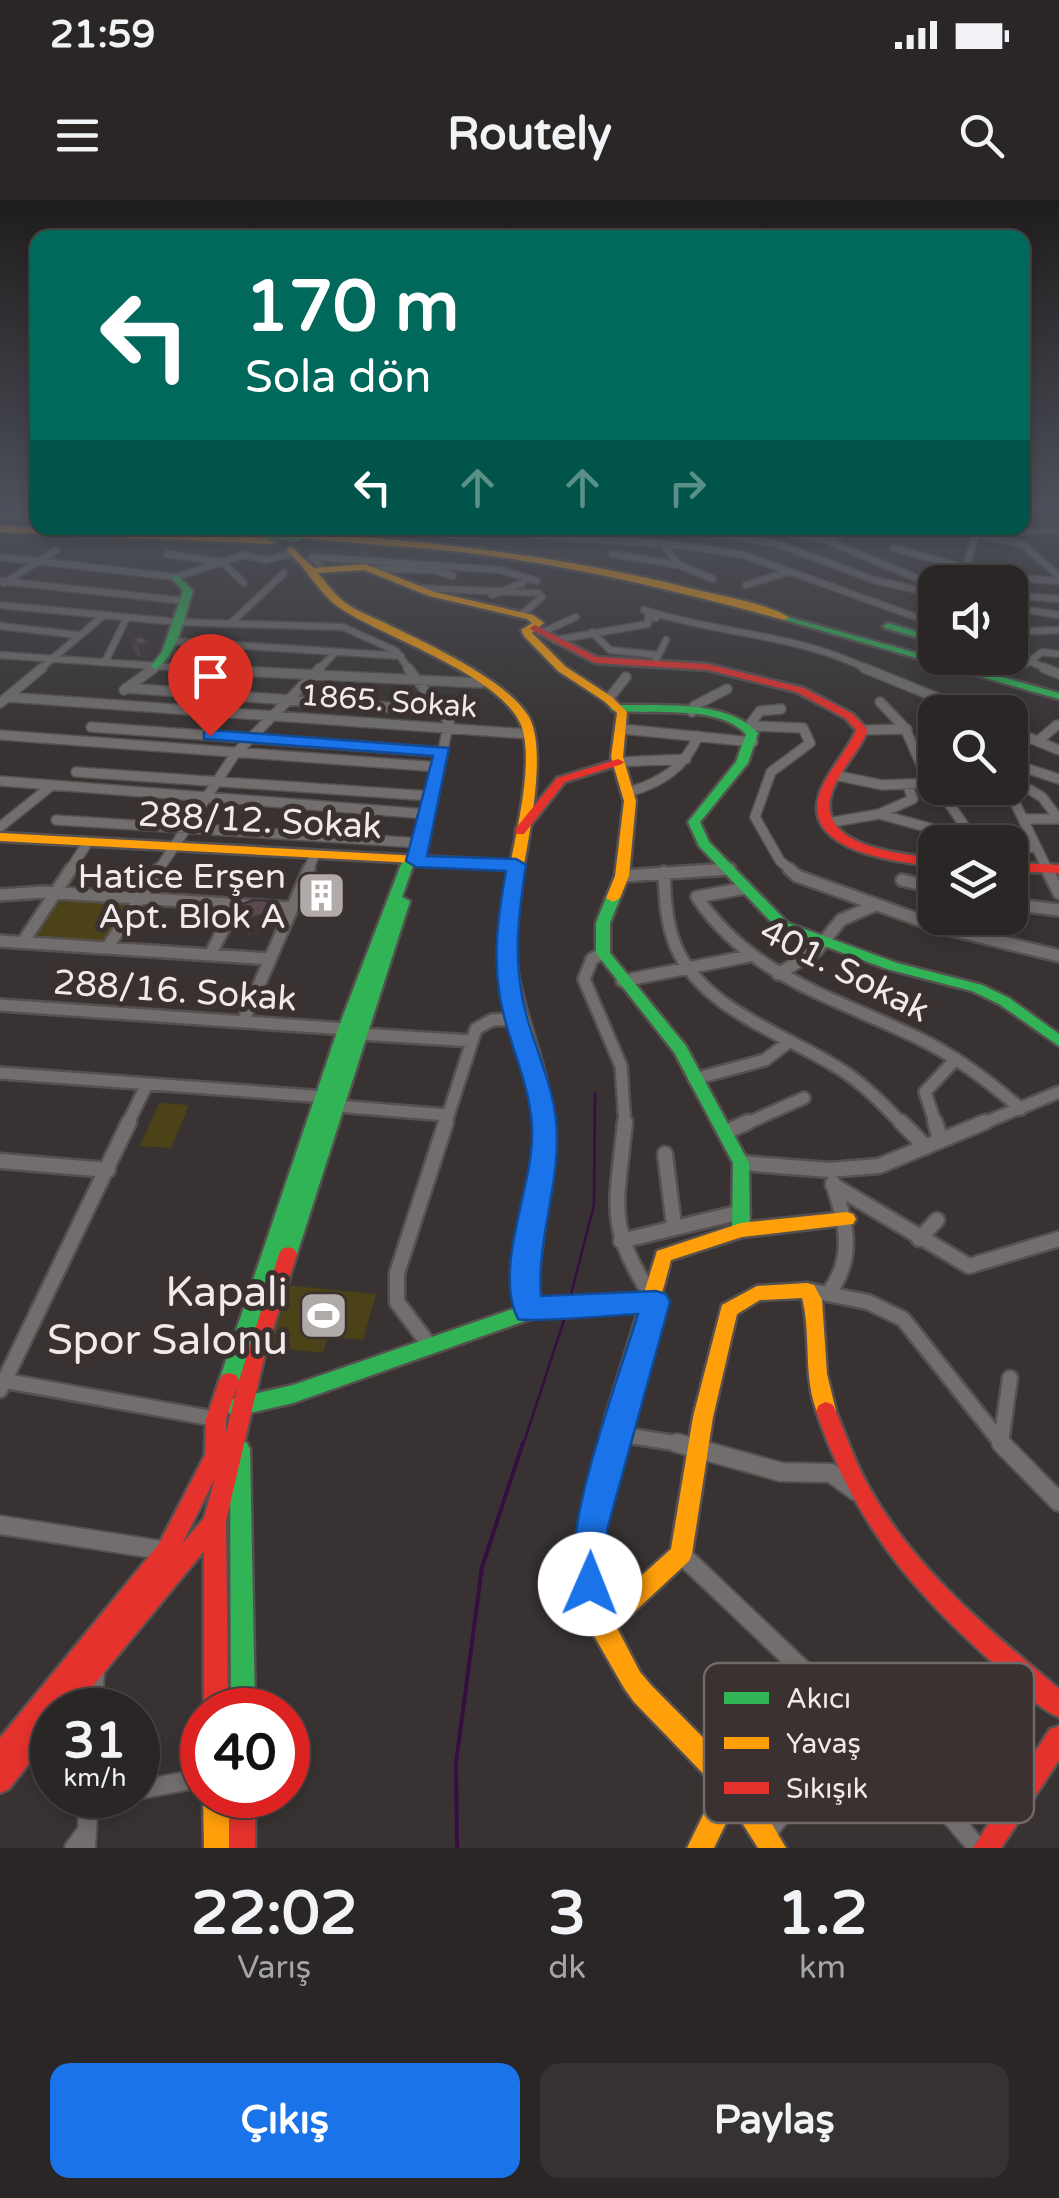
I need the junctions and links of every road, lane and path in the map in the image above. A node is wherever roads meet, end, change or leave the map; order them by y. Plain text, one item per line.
1 (41, 587) edge
2 (184, 587) edge
3 (270, 587) edge
4 (325, 587) edge
5 (510, 587) edge
6 (638, 587) edge
7 (674, 587) edge
8 (824, 587) edge
9 (890, 587) edge
10 (414, 588) joint
11 (492, 594) junction
12 (1028, 596) edge
13 (1059, 599) edge
14 (186, 601) junction
15 (864, 602) junction
16 (0, 605) edge
17 (644, 610) dead end
18 (1028, 611) edge
19 (1059, 615) edge
20 (102, 616) junction
21 (576, 617) dead end
22 (126, 618) junction
23 (918, 619) edge
24 (231, 623) junction
25 (684, 623) junction
26 (0, 626) edge
27 (888, 626) dead end
28 (539, 628) junction
29 (1028, 629) edge
30 (1059, 630) edge
31 (1028, 631) edge
32 (1033, 631) junction
33 (174, 632) junction
34 (593, 632) junction
35 (78, 635) junction
36 (918, 635) edge
37 (666, 640) dead end
38 (336, 652) junction
39 (1059, 654) edge
40 (0, 655) edge
41 (401, 656) junction
42 (49, 659) junction
43 (1028, 659) edge
44 (656, 660) junction
45 (1028, 661) edge
46 (105, 662) junction
47 (627, 664) junction
48 (156, 666) junction
49 (1059, 674) edge
50 (310, 677) junction
51 (421, 683) junction
52 (481, 683) junction
53 (126, 688) junction
54 (727, 690) dead end
55 (5, 695) edge
56 (926, 695) edge
57 (1059, 696) edge
58 (286, 700) junction
59 (613, 702) junction
60 (880, 702) dead end
61 (108, 704) junction
62 (781, 709) dead end
63 (440, 711) junction
64 (692, 712) junction
65 (271, 715) junction
66 (1058, 716) edge
67 (448, 726) junction
68 (91, 727) junction
69 (907, 729) junction
70 (622, 730) junction
71 (752, 730) junction
72 (862, 730) junction
73 (528, 734) junction
74 (0, 735) edge
75 (13, 736) junction
76 (698, 736) junction
77 (249, 738) junction
78 (1028, 739) edge
79 (1038, 741) junction
80 (81, 742) junction
81 (0, 748) edge
82 (1059, 750) edge
83 (442, 752) junction
84 (235, 754) junction
85 (686, 759) junction
86 (614, 762) junction
87 (918, 764) edge
88 (439, 767) junction
89 (1028, 769) edge
90 (76, 772) dead end
91 (839, 776) junction
92 (1059, 779) edge
93 (0, 781) edge
94 (215, 782) junction
95 (907, 784) junction
96 (918, 784) edge
97 (51, 786) junction
98 (1028, 789) edge
99 (629, 792) junction
100 (431, 796) junction
101 (204, 799) junction
102 (949, 805) edge
103 (1016, 805) edge
104 (427, 814) junction
105 (879, 814) junction
106 (1022, 818) junction
107 (1059, 819) edge
108 (56, 820) dead end
109 (827, 823) junction
110 (919, 825) edge
111 (964, 825) dead end
112 (0, 827) edge
113 (185, 827) junction
114 (520, 832) junction
115 (0, 837) edge
116 (88, 842) junction
117 (172, 847) junction
118 (1028, 847) edge
119 (1037, 848) junction
120 (416, 853) junction
121 (314, 856) junction
122 (918, 860) edge
123 (516, 865) junction
124 (1028, 868) edge
125 (730, 869) junction
126 (1053, 869) edge
127 (664, 872) junction
128 (622, 876) junction
129 (902, 880) dead end
130 (918, 884) edge
131 (745, 888) junction
132 (58, 894) junction
133 (1059, 894) edge
134 (0, 895) edge
135 (138, 898) junction
136 (236, 905) junction
137 (873, 906) junction
138 (1028, 906) edge
139 (292, 908) junction
140 (1059, 910) edge
141 (0, 941) edge
142 (24, 942) junction
143 (822, 944) junction
144 (107, 948) junction
145 (603, 952) junction
146 (210, 955) junction
147 (749, 956) junction
148 (1059, 956) edge
149 (270, 959) junction
150 (688, 968) junction
151 (778, 974) junction
152 (622, 982) junction
153 (0, 1005) edge
154 (516, 1019) junction
155 (244, 1022) junction
156 (353, 1032) junction
157 (472, 1040) junction
158 (1059, 1041) edge
159 (790, 1042) junction
160 (956, 1060) junction
161 (0, 1073) edge
162 (694, 1079) junction
163 (146, 1086) junction
164 (1059, 1092) edge
165 (804, 1098) dead end
166 (331, 1101) junction
167 (1020, 1110) junction
168 (447, 1115) junction
169 (726, 1132) junction
170 (940, 1138) junction
171 (926, 1147) junction
172 (665, 1154) dead end
173 (0, 1161) edge
174 (741, 1163) junction
175 (108, 1170) junction
176 (828, 1170) junction
177 (833, 1185) junction
178 (847, 1219) junction
179 (937, 1220) dead end
180 (741, 1221) junction
181 (674, 1226) junction
182 (920, 1239) junction
183 (1059, 1239) edge
184 (621, 1241) junction
185 (817, 1292) junction
186 (656, 1302) junction
187 (536, 1308) junction
188 (430, 1346) junction
189 (1010, 1378) dead end
190 (2, 1383) edge
191 (241, 1410) junction
192 (216, 1420) junction
193 (617, 1434) junction
194 (1001, 1443) junction
195 (699, 1447) junction
196 (216, 1456) junction
197 (856, 1491) junction
198 (1059, 1502) edge
199 (214, 1521) junction
200 (0, 1525) edge
201 (168, 1551) junction
202 (680, 1554) junction
203 (601, 1627) junction
204 (96, 1662) junction
205 (794, 1663) edge
206 (1014, 1663) edge
207 (1034, 1681) edge
208 (75, 1688) edge
209 (94, 1688) edge
210 (216, 1688) edge
211 (243, 1688) edge
212 (1059, 1704) edge
213 (1059, 1738) edge
214 (30, 1743) edge
215 (704, 1756) edge
216 (0, 1757) edge
217 (1034, 1776) edge
218 (0, 1780) edge
219 (216, 1818) edge
220 (242, 1818) edge
221 (712, 1823) edge
222 (957, 1823) edge
223 (1003, 1823) edge
224 (217, 1848) edge
225 (242, 1848) edge
226 (700, 1848) edge
227 (978, 1848) edge
228 (986, 1848) edge

1 - 14 street
2 - 14 main road
3 - 24 street
4 - 52 main road
5 - 11 street
6 - 66 main road
7 - 57 main road
8 - 15 street
9 - 15 street
10 - 11 street
10 - 28 main road
11 - 28 street
12 - 13 street
14 - 33 main road
15 - 23 street
16 - 20 street
17 - 25 street
18 - 19 street
20 - 22 street
20 - 35 street
21 - 28 street
22 - 33 street
22 - 46 street
24 - 33 street
24 - 41 street
25 - 34 street
25 - 56 street
26 - 35 street
27 - 36 main road
28 - 34 street
28 - 47 main road
28 - 59 main road
29 - 32 street
30 - 32 street
31 - 32 street
33 - 38 street
33 - 48 main road
34 - 47 street
35 - 42 street
37 - 44 street
38 - 41 street
38 - 50 street
39 - 43 street
40 - 42 street
41 - 51 street
42 - 46 street
42 - 55 street
44 - 47 main road
44 - 72 main road
45 - 49 street
46 - 48 street
47 - 59 street
48 - 50 street
48 - 53 street
50 - 51 street
50 - 58 street
51 - 52 street
51 - 63 street
52 - 73 main road
53 - 58 street
53 - 61 street
54 - 64 street
55 - 61 street, 1865. Sokak
58 - 63 street
58 - 65 street
59 - 64 main road
59 - 70 main road
60 - 69 street
61 - 65 street, 1865. Sokak
61 - 68 street
62 - 71 street
63 - 67 street
64 - 71 main road
65 - 67 street, 1865. Sokak
65 - 77 street
66 - 79 street
67 - 73 street, 1865. Sokak
67 - 83 street
68 - 77 street
68 - 80 street
69 - 72 street
69 - 87 street
70 - 76 street
70 - 86 main road
71 - 76 street
71 - 125 main road
71 - 137 street
72 - 91 main road
73 - 114 main road
74 - 75 street
75 - 80 street
75 - 81 street
76 - 85 street
77 - 83 street
77 - 84 street
78 - 79 street
79 - 82 street
80 - 84 street
83 - 88 street
84 - 88 street
84 - 94 street
85 - 86 street
85 - 99 street
86 - 99 main road
86 - 114 main road
88 - 100 street
89 - 92 street
90 - 94 street
91 - 95 street
91 - 109 main road
93 - 97 street
94 - 100 street
94 - 101 street
95 - 96 street
95 - 105 street
97 - 101 street
97 - 112 street
98 - 107 street
99 - 128 main road
100 - 104 street
101 - 104 street
101 - 113 street
102 - 111 street
103 - 106 street
104 - 120 street
105 - 109 street
105 - 110 street
106 - 107 street
106 - 119 street
108 - 113 street
109 - 122 main road
113 - 117 street
113 - 120 street
114 - 123 main road
115 - 116 main road, 288/12. Sokak
116 - 117 main road, 288/12. Sokak
116 - 132 street
117 - 121 main road, 288/12. Sokak
117 - 135 street
118 - 119 street
119 - 126 street
120 - 121 main road, 288/12. Sokak
120 - 123 main road, 288/12. Sokak
120 - 156 main road
121 - 139 street
123 - 154 main road
124 - 126 main road
125 - 127 street
125 - 131 main road
126 - 133 street
127 - 128 street
127 - 150 street
128 - 145 main road
129 - 130 street
131 - 143 main road
131 - 147 street, 401. Sokak
132 - 134 street
132 - 135 street
132 - 142 street
135 - 136 street
135 - 144 street
136 - 139 street
136 - 146 street
137 - 143 street
137 - 148 street
138 - 140 street
139 - 149 street
141 - 142 street
142 - 144 street
143 - 151 street
143 - 158 main road
144 - 146 street
145 - 152 main road
145 - 184 street
146 - 149 street
147 - 150 street
147 - 151 street, 401. Sokak
149 - 155 street
150 - 152 street
150 - 159 street
151 - 160 street, 401. Sokak
152 - 162 main road
153 - 155 street, 288/16. Sokak
154 - 157 street
154 - 187 main road
155 - 156 street, 288/16. Sokak
156 - 157 street
156 - 166 main road
157 - 168 street
159 - 162 street
159 - 171 street
160 - 167 street, 401. Sokak
160 - 170 street
161 - 163 street
162 - 169 main road
163 - 166 street
163 - 175 street
164 - 167 street
165 - 169 street
166 - 168 street
166 - 191 main road
166 - 192 main road
167 - 170 street
168 - 188 street
169 - 174 main road
170 - 171 street
171 - 176 street
172 - 181 street
173 - 175 street
174 - 176 street
174 - 180 main road
175 - 190 street
176 - 177 street
177 - 178 street
177 - 182 street
178 - 180 main road
178 - 185 street
179 - 182 street
180 - 181 street
180 - 186 main road
181 - 184 street
182 - 183 street
184 - 186 street
185 - 194 street
185 - 195 main road
185 - 197 main road
186 - 187 main road
186 - 193 main road
187 - 188 main road
188 - 191 main road
189 - 194 street
190 - 192 street
191 - 192 main road
191 - 199 main road
191 - 211 main road
192 - 196 main road
193 - 195 street
193 - 203 main road
194 - 198 street
195 - 197 street
195 - 202 main road
196 - 199 main road
196 - 201 main road
197 - 206 main road
199 - 204 main road
199 - 210 main road
200 - 201 street
201 - 216 main road
202 - 203 main road
202 - 205 street
203 - 215 main road
204 - 208 main road
204 - 209 street
207 - 212 main road
213 - 217 main road
214 - 218 main road
219 - 224 main road
220 - 225 main road
221 - 226 main road
222 - 227 street
223 - 228 main road

